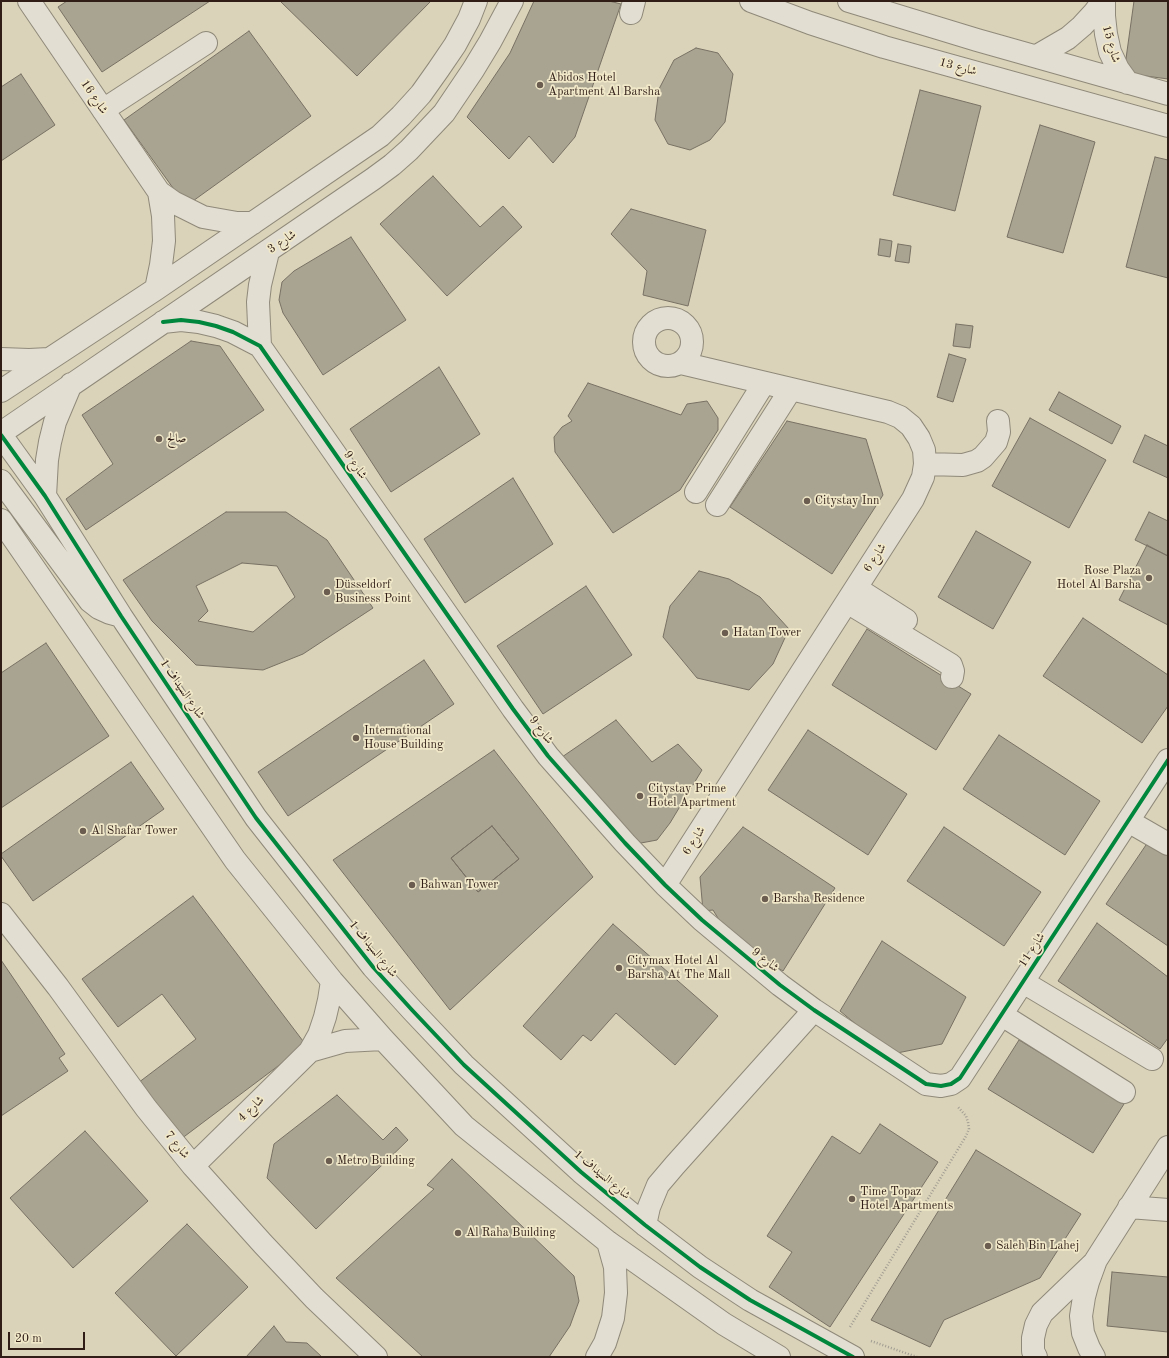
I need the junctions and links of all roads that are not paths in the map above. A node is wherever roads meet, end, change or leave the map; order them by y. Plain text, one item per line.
1 (476, 1) edge
2 (512, 1) edge
3 (751, 1) edge
4 (849, 1) edge
5 (1104, 1) edge
6 (38, 4) edge
7 (206, 43) dead end
8 (1037, 56) junction
9 (151, 63) dead end
10 (1128, 83) junction
11 (1168, 94) edge
12 (99, 105) junction
13 (1168, 126) edge
14 (160, 192) junction
15 (253, 223) junction
16 (268, 252) junction
17 (156, 289) junction
18 (163, 322) junction
19 (260, 346) junction
20 (1, 359) edge
21 (49, 359) junction
22 (681, 363) dead end
23 (764, 383) junction
24 (71, 384) junction
25 (791, 389) junction
26 (1, 391) edge
27 (998, 421) dead end
28 (1, 434) edge
29 (925, 464) junction
30 (1, 481) edge
31 (696, 492) dead end
32 (45, 496) junction
33 (717, 506) dead end
34 (1, 520) edge
35 (1, 537) edge
36 (22, 550) junction
37 (852, 595) junction
38 (121, 616) junction
39 (935, 640) dead end
40 (952, 677) dead end
41 (1168, 760) edge
42 (1128, 821) junction
43 (1168, 844) edge
44 (665, 885) junction
45 (1, 914) edge
46 (332, 981) junction
47 (1023, 982) junction
48 (814, 1010) junction
49 (1002, 1015) junction
50 (383, 1039) junction
51 (310, 1052) junction
52 (1152, 1059) dead end
53 (941, 1086) joint
54 (1124, 1092) dead end
55 (1168, 1146) edge
56 (193, 1166) junction
57 (1129, 1208) junction
58 (1168, 1210) edge
59 (645, 1224) junction
60 (608, 1242) junction
61 (1096, 1260) junction
62 (376, 1357) edge
63 (597, 1357) edge
64 (779, 1357) edge
65 (851, 1357) edge
66 (1036, 1357) edge
67 (1094, 1357) edge

1 - 15 street
2 - 16 street, شارع 3
3 - 13 street, شارع 13
4 - 8 street
5 - 8 street, شارع 15
5 - 10 street, شارع 15
6 - 12 street, شارع 16
7 - 12 street
8 - 10 street
9 - 12 street
10 - 11 street
12 - 14 street, شارع 16
14 - 15 street, شارع 16
14 - 17 street, شارع 16
15 - 17 street
16 - 18 street, شارع 3
16 - 19 street
17 - 21 street
18 - 19 street
18 - 24 street, شارع 3
19 - 44 street, شارع 9
20 - 21 street
21 - 26 street
22 - 23 street, شارع 6
23 - 25 street, شارع 6
23 - 31 street
24 - 28 street, شارع 3
24 - 32 street
25 - 29 street, شارع 6
25 - 33 street
27 - 29 street
28 - 32 street, شارع السيداف 1
29 - 37 street, شارع 6
30 - 38 street
32 - 38 street, شارع السيداف 1
34 - 36 street
35 - 36 street
36 - 46 street
37 - 39 street
37 - 40 street
37 - 44 street, شارع 6
38 - 59 street, شارع السيداف 1
41 - 42 street, شارع 11
42 - 43 street
42 - 47 street, شارع 11
44 - 48 street, شارع 9
45 - 56 street, شارع 7
46 - 50 street
46 - 51 street, شارع 4
47 - 49 street, شارع 11
47 - 52 street
48 - 53 street, شارع 9
48 - 59 street
49 - 53 street, شارع 11
49 - 54 street
50 - 51 street, شارع 4
50 - 60 street
51 - 56 street, شارع 4
55 - 57 street
56 - 62 street, شارع 7
57 - 58 street
57 - 61 street
59 - 65 street, شارع السيداف 1
60 - 63 street
60 - 64 street
61 - 66 street
61 - 67 street

